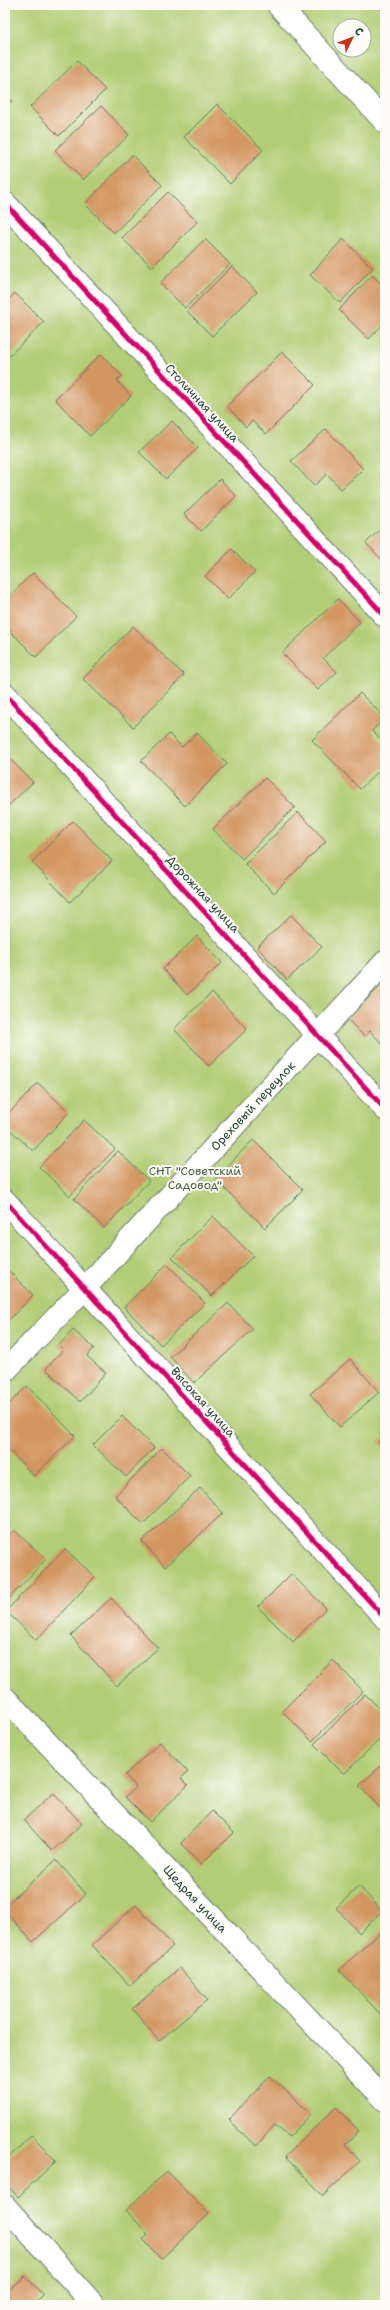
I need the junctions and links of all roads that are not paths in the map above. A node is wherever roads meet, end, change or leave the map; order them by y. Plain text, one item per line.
1 (278, 5) edge
2 (385, 122) edge
3 (5, 203) edge
4 (385, 616) edge
5 (5, 694) edge
6 (385, 962) edge
7 (319, 1034) junction
8 (385, 1109) edge
9 (5, 1201) edge
10 (86, 1288) junction
11 (5, 1371) edge
12 (385, 1618) edge
13 (5, 1698) edge
14 (385, 2100) edge
15 (5, 2206) edge
16 (94, 2305) edge

1 - 2 street
3 - 4 street, Столичная улица
5 - 7 street, Дорожная улица
6 - 7 street, Ореховый переулок
7 - 8 street, Дорожная улица
7 - 10 street, Ореховый переулок
9 - 10 street, Высокая улица
10 - 11 street, Ореховый переулок
10 - 12 street, Высокая улица
13 - 14 street, Щедрая улица
15 - 16 street

